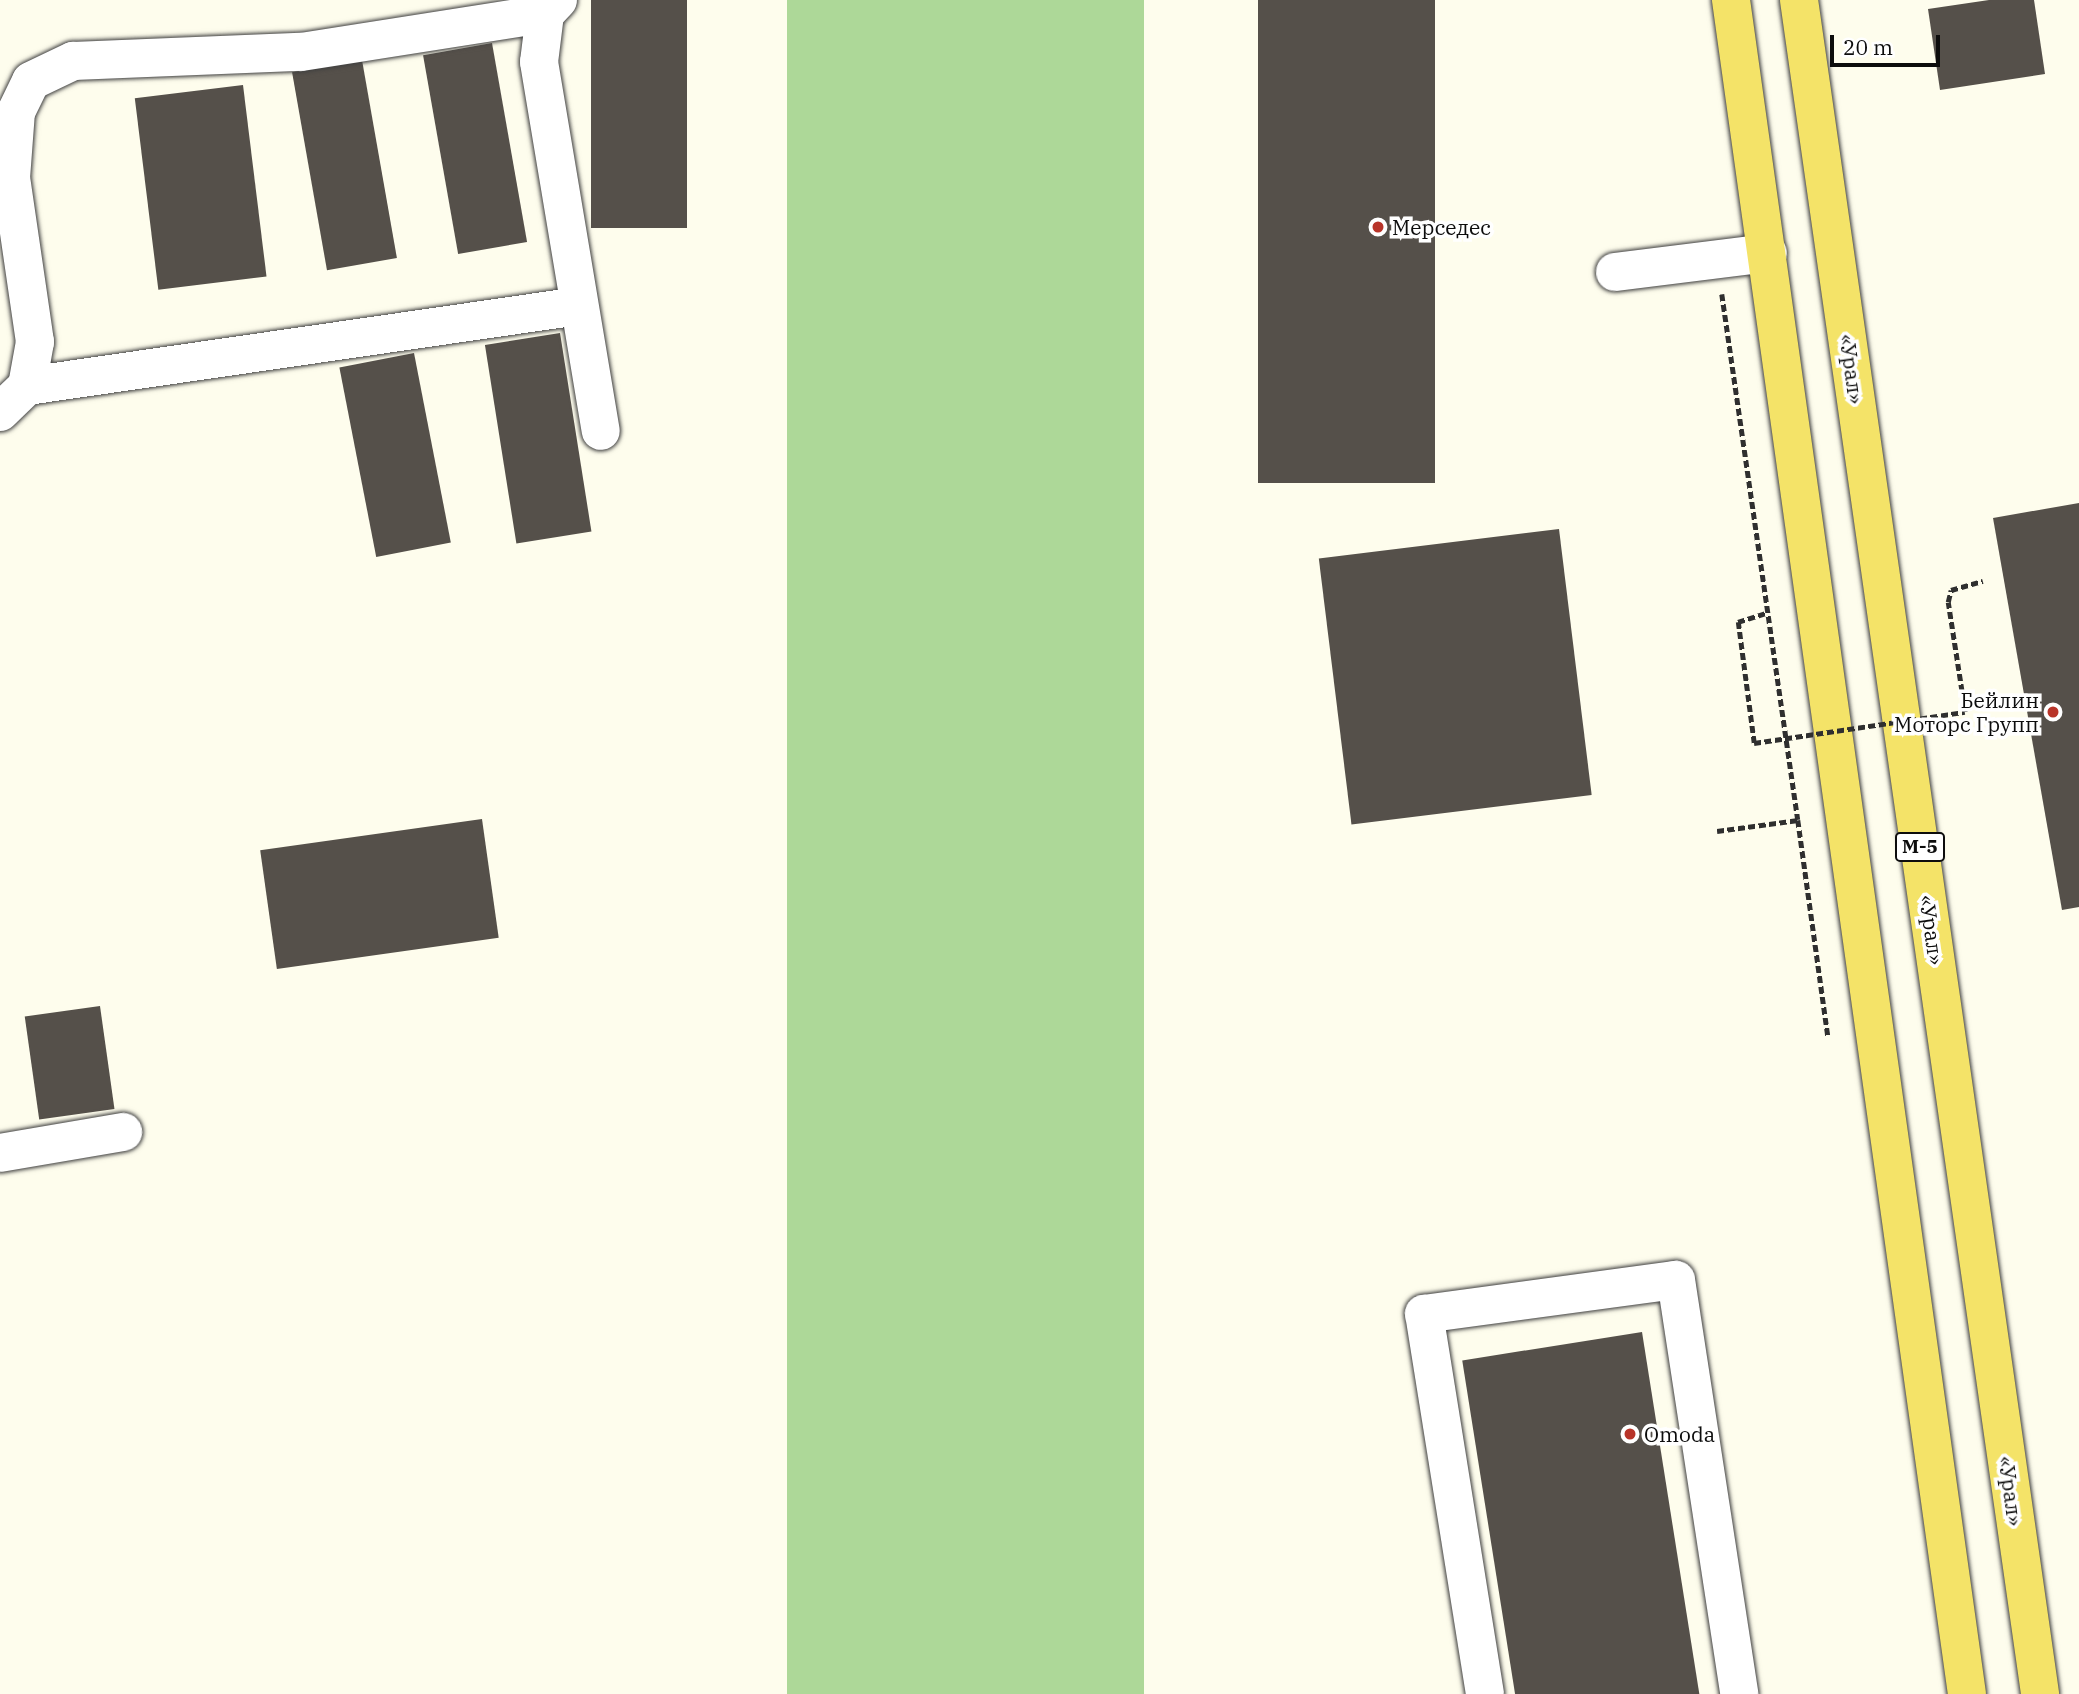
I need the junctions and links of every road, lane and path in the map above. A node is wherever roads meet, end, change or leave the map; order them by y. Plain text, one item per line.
1 (1731, 0) edge
2 (1799, 0) edge
3 (552, 7) edge
4 (1768, 253) junction
5 (1717, 259) junction
6 (1615, 272) dead end
7 (579, 306) junction
8 (27, 386) junction
9 (0, 412) edge
10 (601, 431) dead end
11 (1983, 581) dead end
12 (1766, 613) junction
13 (1798, 820) junction
14 (1717, 831) dead end
15 (1828, 1036) dead end
16 (123, 1132) dead end
17 (0, 1153) edge
18 (1485, 1694) edge
19 (1739, 1694) edge
20 (1967, 1694) edge
21 (2040, 1694) edge

1 - 4 main road
2 - 21 main road, «Урал» / М-5
3 - 7 lane
3 - 8 lane
4 - 5 lane
4 - 20 main road
5 - 6 lane
5 - 12 path
7 - 8 lane
7 - 10 lane
8 - 9 lane
11 - 12 path, bridge
12 - 13 path
13 - 14 path
13 - 15 path
16 - 17 lane
18 - 19 lane

